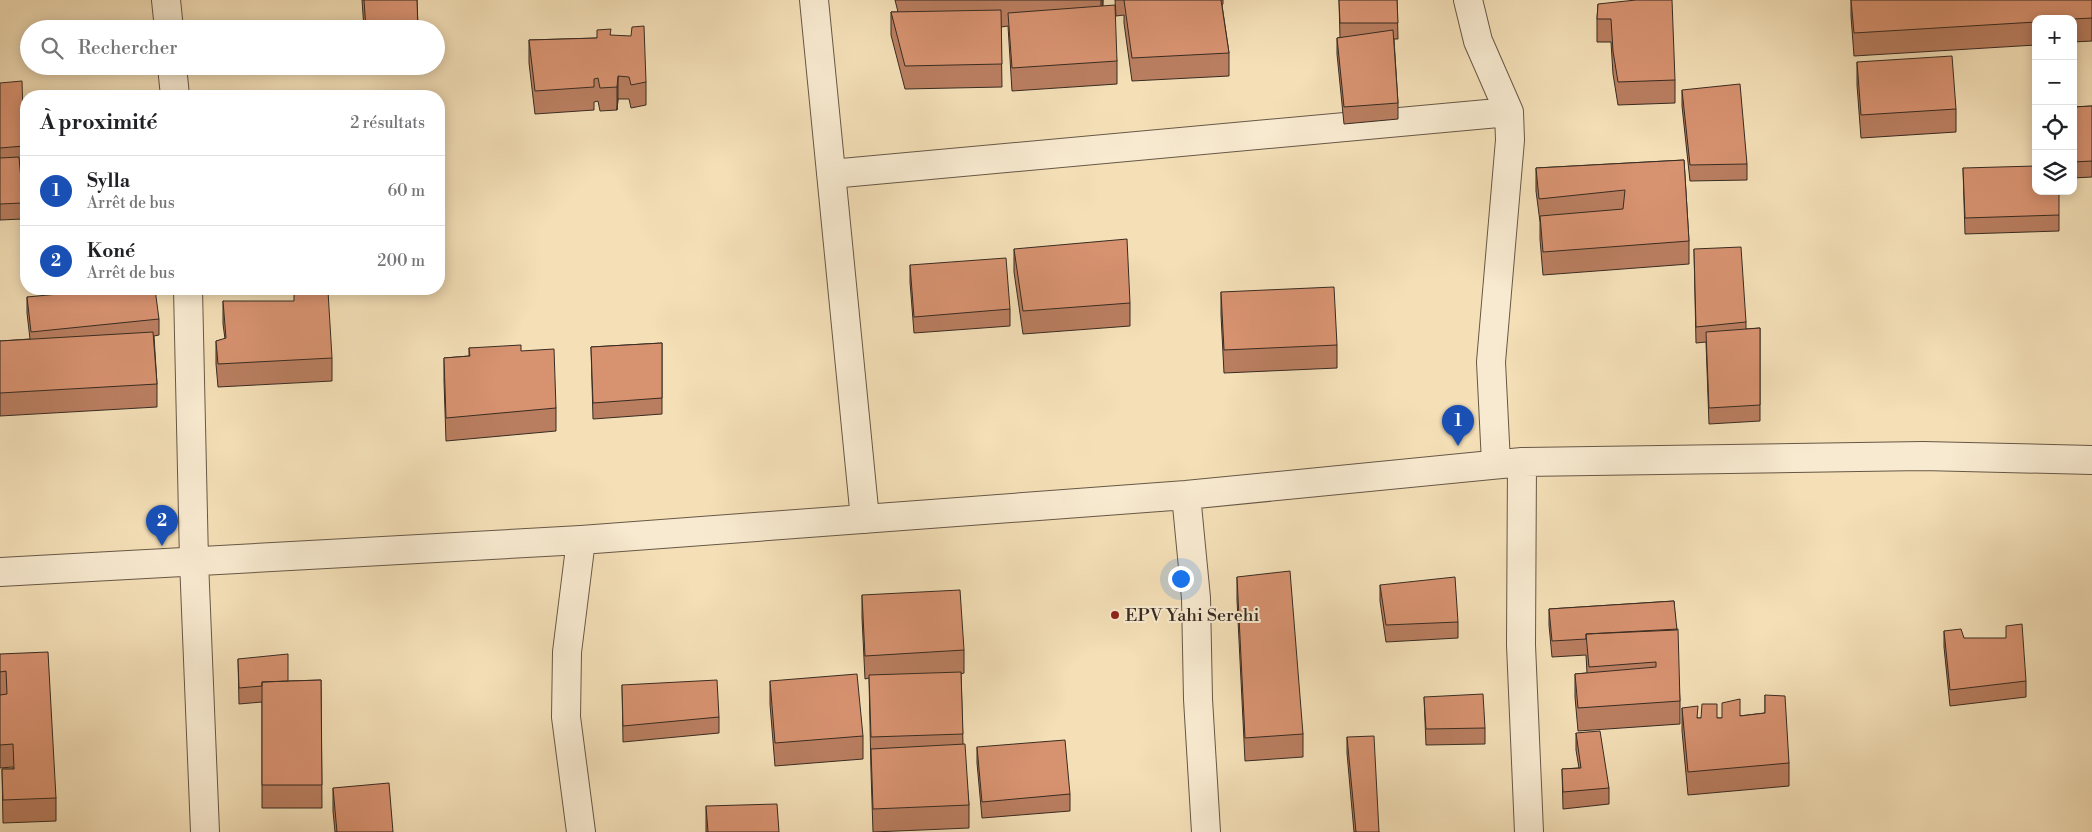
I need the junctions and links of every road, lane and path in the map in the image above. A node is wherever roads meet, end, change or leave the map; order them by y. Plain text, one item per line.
1 (166, 0) edge
2 (814, 0) edge
3 (1468, 0) edge
4 (168, 20) edge
5 (173, 75) edge
6 (174, 90) edge
7 (1508, 112) junction
8 (831, 174) junction
9 (188, 295) edge
10 (2092, 460) edge
11 (1509, 462) junction
12 (1186, 495) junction
13 (865, 519) junction
14 (581, 540) junction
15 (194, 561) junction
16 (0, 572) edge
17 (205, 832) edge
18 (581, 832) edge
19 (1206, 832) edge
20 (1529, 832) edge

1 - 4 street
2 - 8 street
3 - 7 street
5 - 6 street
7 - 8 street
7 - 11 street
8 - 13 street
9 - 15 street
10 - 11 street
11 - 12 street
11 - 20 street
12 - 13 street
12 - 19 street
13 - 14 street
14 - 15 street
14 - 18 street
15 - 16 street
15 - 17 street

